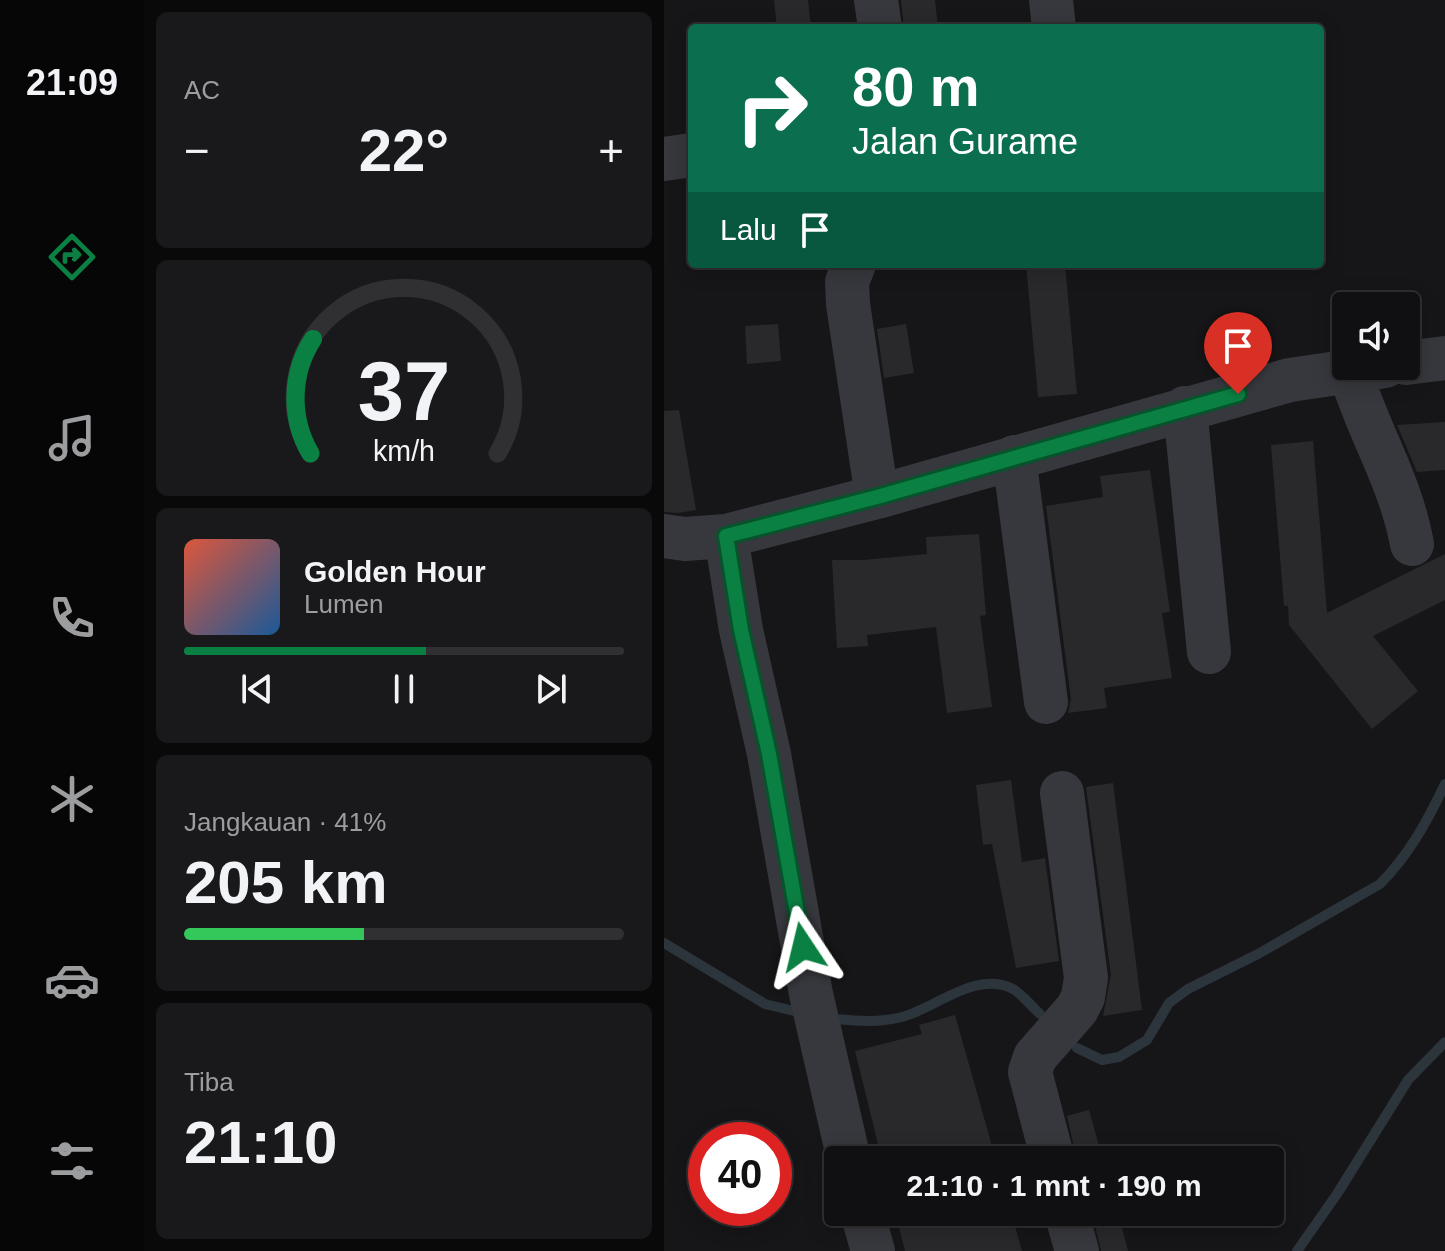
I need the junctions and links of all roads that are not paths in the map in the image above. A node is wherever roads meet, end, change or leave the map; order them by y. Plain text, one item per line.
1 (876, 0) edge
2 (1051, 0) edge
3 (879, 24) edge
4 (1054, 24) edge
5 (688, 156) edge
6 (664, 159) edge
7 (852, 268) edge
8 (1445, 358) edge
9 (1420, 361) edge
10 (1332, 373) edge
11 (1365, 380) edge
12 (1185, 408) junction
13 (1014, 457) junction
14 (877, 497) junction
15 (664, 536) edge
16 (726, 536) junction
17 (1412, 544) dead end
18 (1209, 652) dead end
19 (1046, 702) dead end
20 (1062, 793) dead end
21 (846, 1146) edge
22 (1049, 1146) edge
23 (866, 1226) edge
24 (1070, 1226) edge
25 (873, 1251) edge
26 (1077, 1251) edge

1 - 3 street
2 - 4 street
5 - 6 street
7 - 14 street
8 - 9 street
10 - 12 street
11 - 17 street
12 - 13 street
12 - 18 street
13 - 14 street
13 - 19 street
14 - 16 street
15 - 16 street
16 - 21 street
20 - 22 street
23 - 25 street
24 - 26 street

